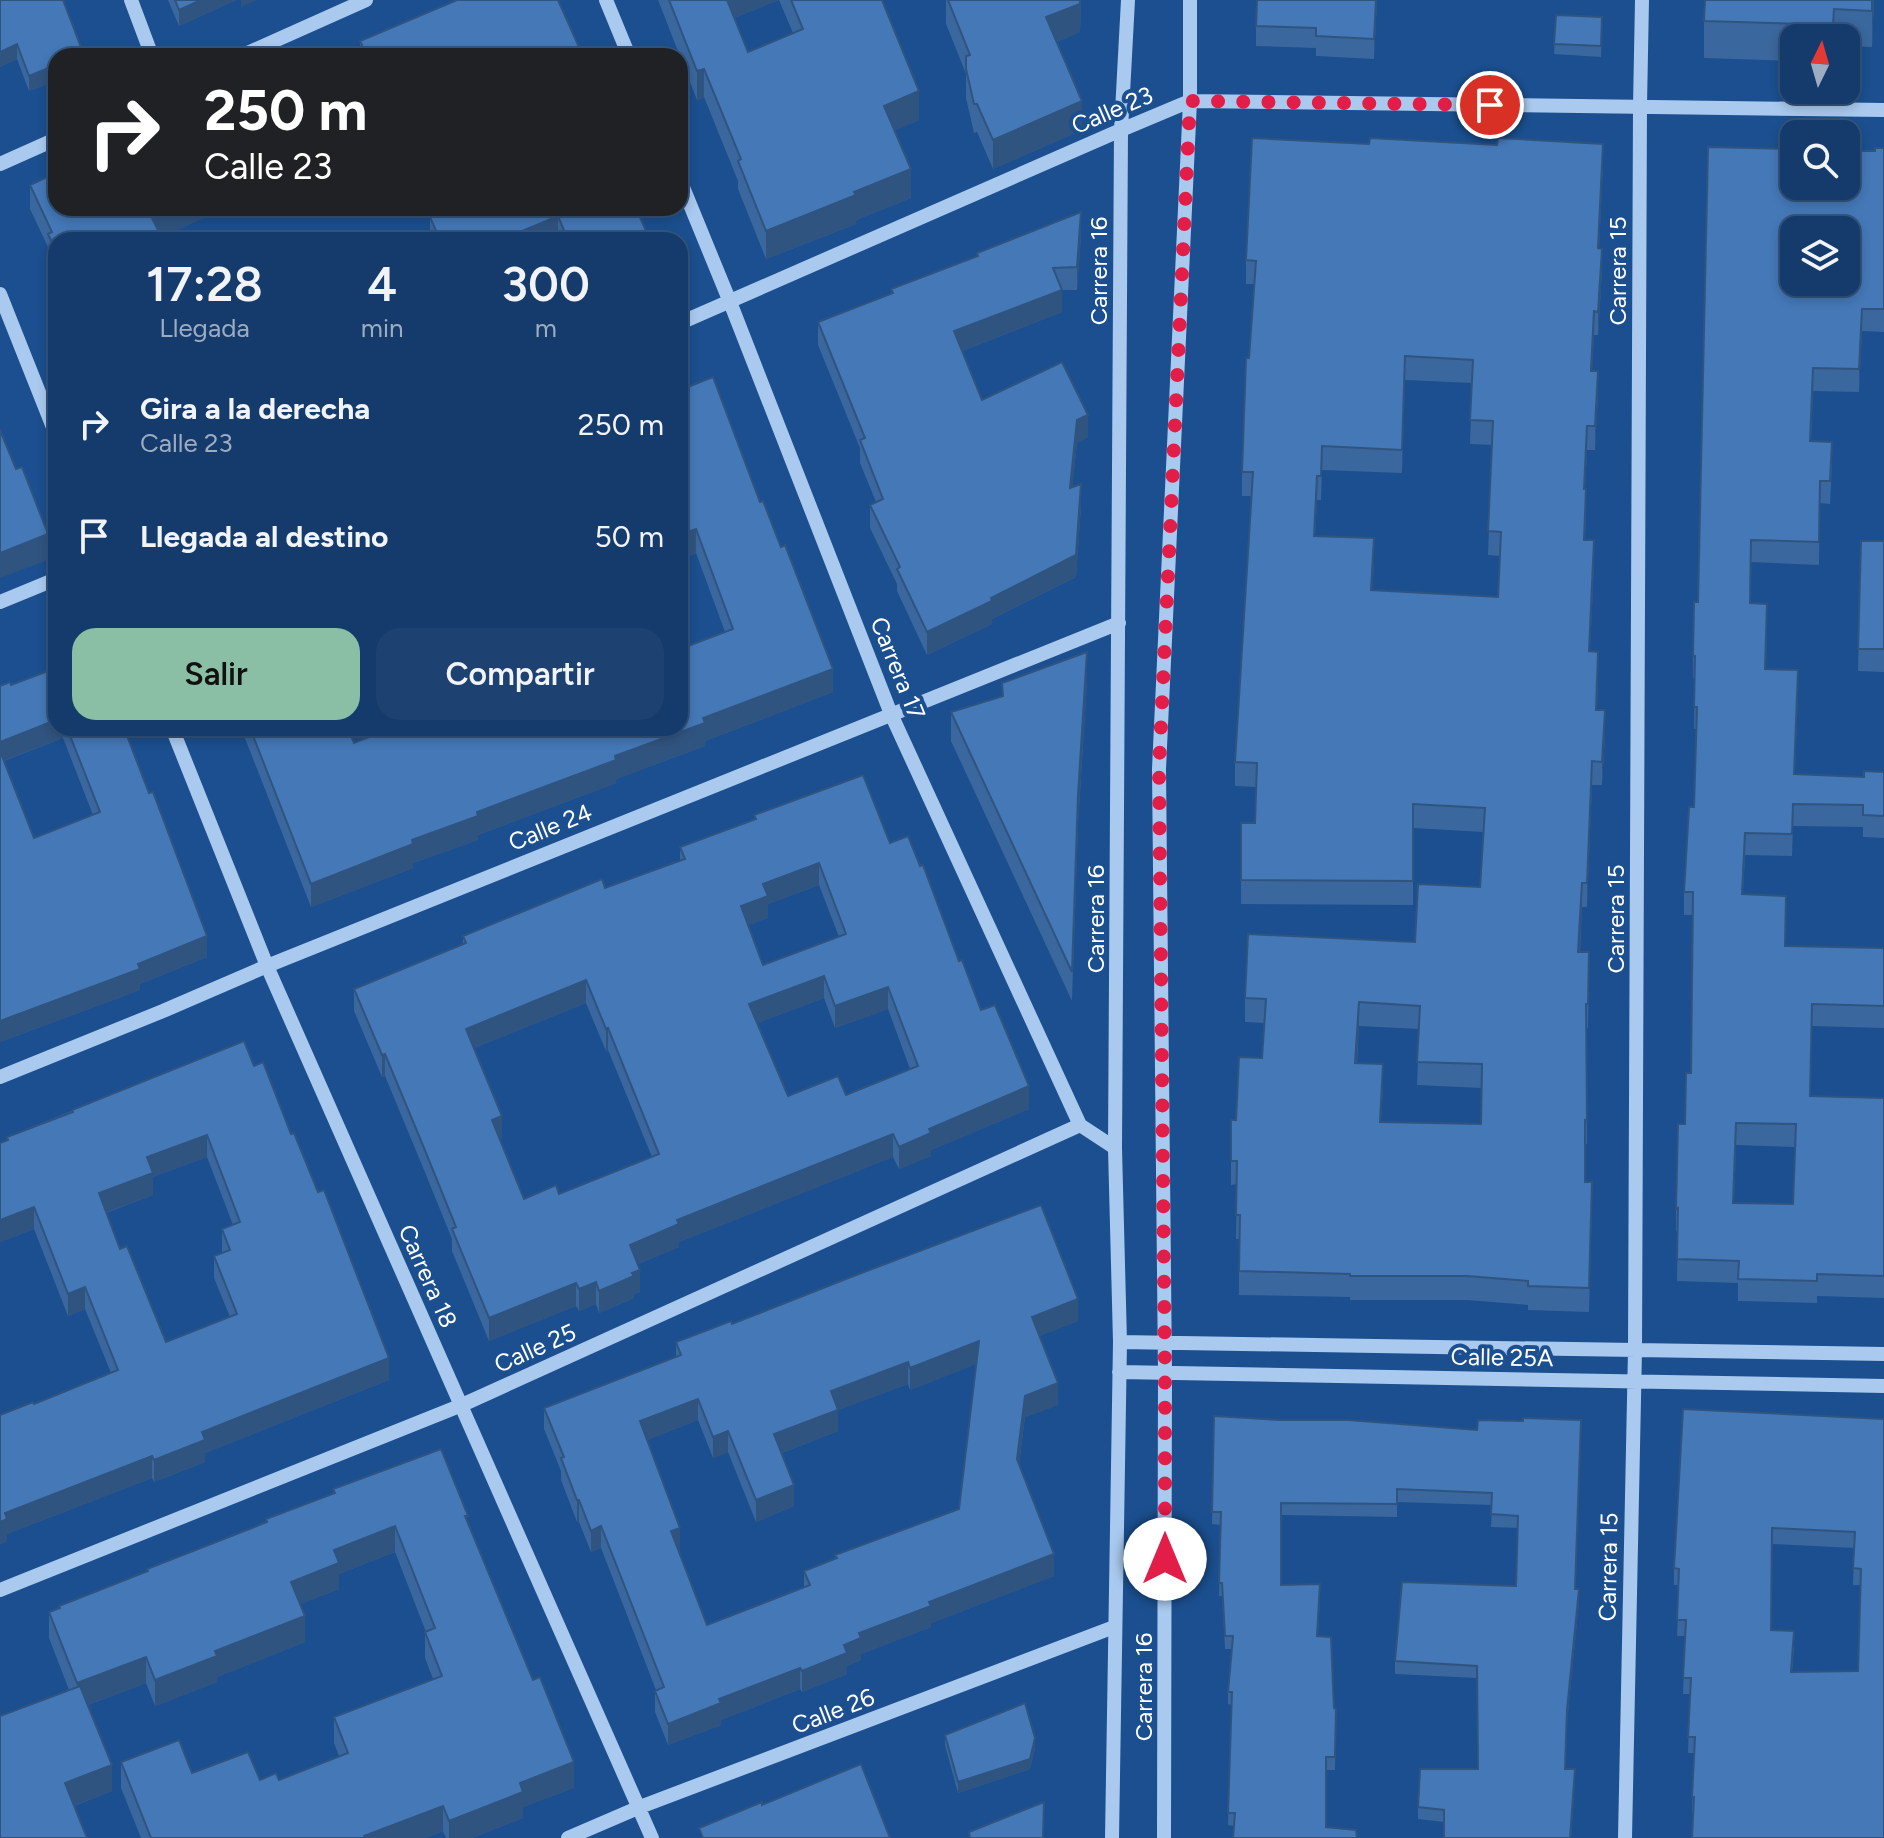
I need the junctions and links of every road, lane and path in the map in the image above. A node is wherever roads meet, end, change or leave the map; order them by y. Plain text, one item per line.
1 (131, 0) edge
2 (366, 0) edge
3 (606, 0) edge
4 (1128, 0) edge
5 (1190, 0) edge
6 (1642, 0) edge
7 (149, 48) edge
8 (259, 48) edge
9 (626, 48) edge
10 (1190, 101) junction
11 (1640, 106) junction
12 (1884, 110) edge
13 (1121, 130) junction
14 (48, 143) edge
15 (0, 164) edge
16 (688, 200) edge
17 (0, 294) edge
18 (730, 302) junction
19 (688, 320) edge
20 (48, 415) edge
21 (48, 582) edge
22 (0, 602) edge
23 (1119, 623) junction
24 (891, 714) junction
25 (175, 736) edge
26 (267, 966) junction
27 (0, 1077) edge
28 (1080, 1125) junction
29 (1115, 1148) junction
30 (1120, 1342) junction
31 (1165, 1343) junction
32 (1635, 1350) junction
33 (1884, 1354) edge
34 (1119, 1372) junction
35 (1165, 1373) junction
36 (1634, 1381) junction
37 (1884, 1386) edge
38 (462, 1405) junction
39 (0, 1590) edge
40 (1114, 1627) junction
41 (640, 1807) junction
42 (568, 1838) edge
43 (652, 1838) edge
44 (1112, 1838) edge
45 (1164, 1838) edge
46 (1625, 1838) edge

1 - 7 street
2 - 8 street
3 - 9 street
4 - 13 street, Carrera 16
5 - 10 street, Carrera 16
6 - 11 street, Carrera 15
10 - 11 street, Calle 23
10 - 13 street, Calle 23
10 - 31 street, Carrera 16
11 - 12 street, Calle 23
11 - 32 street, Carrera 15
13 - 18 street, Calle 23
13 - 23 street, Carrera 16
14 - 15 street
16 - 18 street, Carrera 17
17 - 20 street
18 - 19 street, Calle 23
18 - 24 street, Carrera 17
21 - 22 street
23 - 24 street, Calle 24
23 - 29 street, Carrera 16
24 - 26 street, Calle 24
24 - 28 street, Carrera 17
25 - 26 street, Carrera 18
26 - 27 street, Calle 24
26 - 38 street, Carrera 18
28 - 29 street
28 - 38 street, Calle 25
29 - 30 street, Carrera 16
30 - 31 street, Calle 25A
30 - 34 street, Carrera 16
31 - 32 street, Calle 25A
31 - 35 street, Carrera 16
32 - 33 street, Calle 25A
32 - 36 street, Carrera 15
34 - 35 street, Calle 25A
34 - 40 street, Carrera 16
35 - 36 street, Calle 25A
35 - 45 street, Carrera 16
36 - 37 street, Calle 25A
36 - 46 street, Carrera 15
38 - 39 street, Calle 25
38 - 41 street, Carrera 18
40 - 41 street, Calle 26
40 - 44 street, Carrera 16
41 - 42 street, Calle 26
41 - 43 street, Carrera 18

